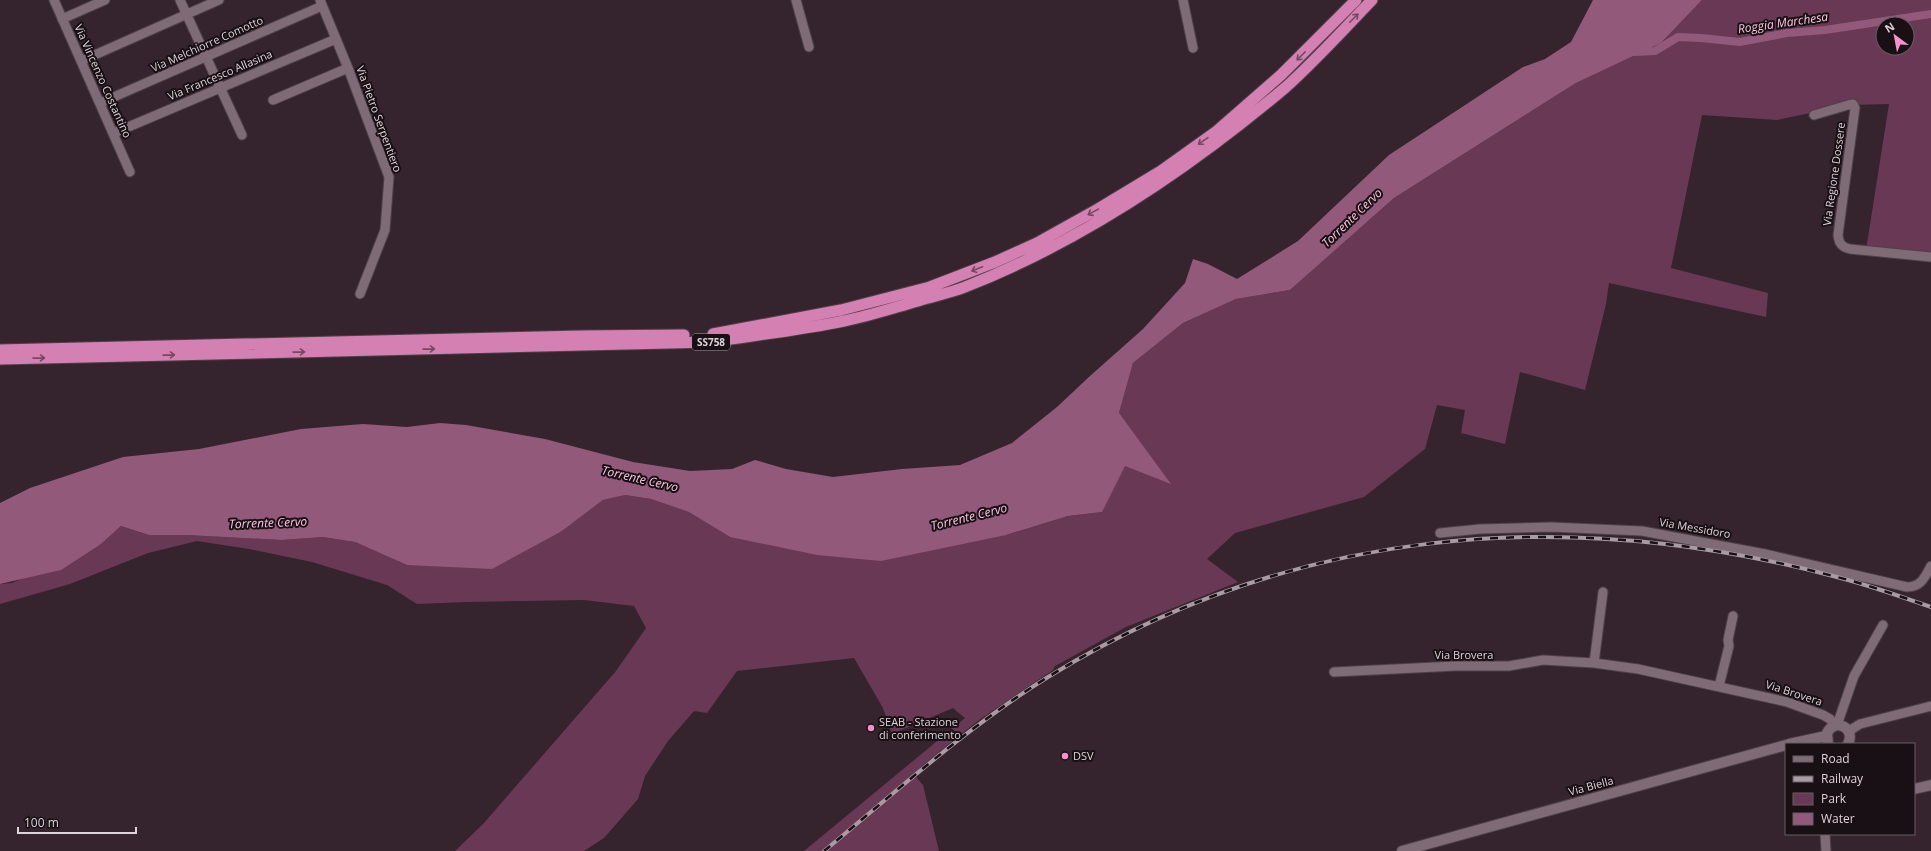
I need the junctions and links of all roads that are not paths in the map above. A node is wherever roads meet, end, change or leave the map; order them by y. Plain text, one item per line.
1 (54, 0) edge
2 (105, 0) edge
3 (180, 0) edge
4 (219, 0) edge
5 (796, 0) edge
6 (1182, 0) edge
7 (1356, 0) edge
8 (1372, 0) edge
9 (321, 3) edge
10 (187, 15) junction
11 (62, 19) junction
12 (336, 39) junction
13 (809, 47) dead end
14 (1194, 48) dead end
15 (206, 57) junction
16 (81, 61) junction
17 (348, 68) junction
18 (221, 88) junction
19 (273, 100) dead end
20 (100, 103) junction
21 (1814, 115) dead end
22 (114, 133) junction
23 (242, 135) dead end
24 (130, 172) dead end
25 (1931, 256) edge
26 (360, 294) dead end
27 (0, 350) edge
28 (0, 359) edge
29 (1440, 533) dead end
30 (1931, 566) edge
31 (1603, 592) dead end
32 (1733, 616) dead end
33 (1883, 624) dead end
34 (1594, 663) junction
35 (1334, 672) dead end
36 (1719, 686) junction
37 (1931, 706) edge
38 (1836, 725) junction
39 (1849, 731) junction
40 (1827, 740) edge
41 (1798, 743) edge
42 (1848, 743) edge
43 (1785, 745) edge
44 (1931, 786) edge
45 (1915, 789) edge
46 (1826, 835) edge
47 (1402, 851) edge
48 (1826, 851) edge

1 - 11 street, Via Vincenzo Costantino
2 - 11 street
3 - 10 street
4 - 10 street
5 - 13 street
6 - 14 street
7 -> 27 highway, SS758
28 -> 8 highway, SS758
9 - 12 street, Via Pietro Serpentiero
9 - 15 street, Via Melchiorre Comotto
10 - 15 street
10 - 16 street
11 - 16 street, Via Vincenzo Costantino
12 - 17 street, Via Pietro Serpentiero
12 - 18 street, Via Francesco Allasina
15 - 18 street
15 - 20 street, Via Melchiorre Comotto
16 - 20 street, Via Vincenzo Costantino
17 - 19 street
17 - 26 street, Via Pietro Serpentiero
18 - 22 street, Via Francesco Allasina
18 - 23 street
20 - 22 street, Via Vincenzo Costantino
21 - 25 street, Via Regione Dossere
22 - 24 street, Via Vincenzo Costantino
29 - 30 street, Via Messidoro
31 - 34 street
32 - 36 street
33 - 38 street
34 - 35 street, Via Brovera
34 - 36 street, Via Brovera
36 - 38 street, Via Brovera
37 - 39 street
38 - 39 street
38 - 40 street
39 - 42 street
40 - 41 street
43 - 47 street, Via Biella
44 - 45 street
46 - 48 street

